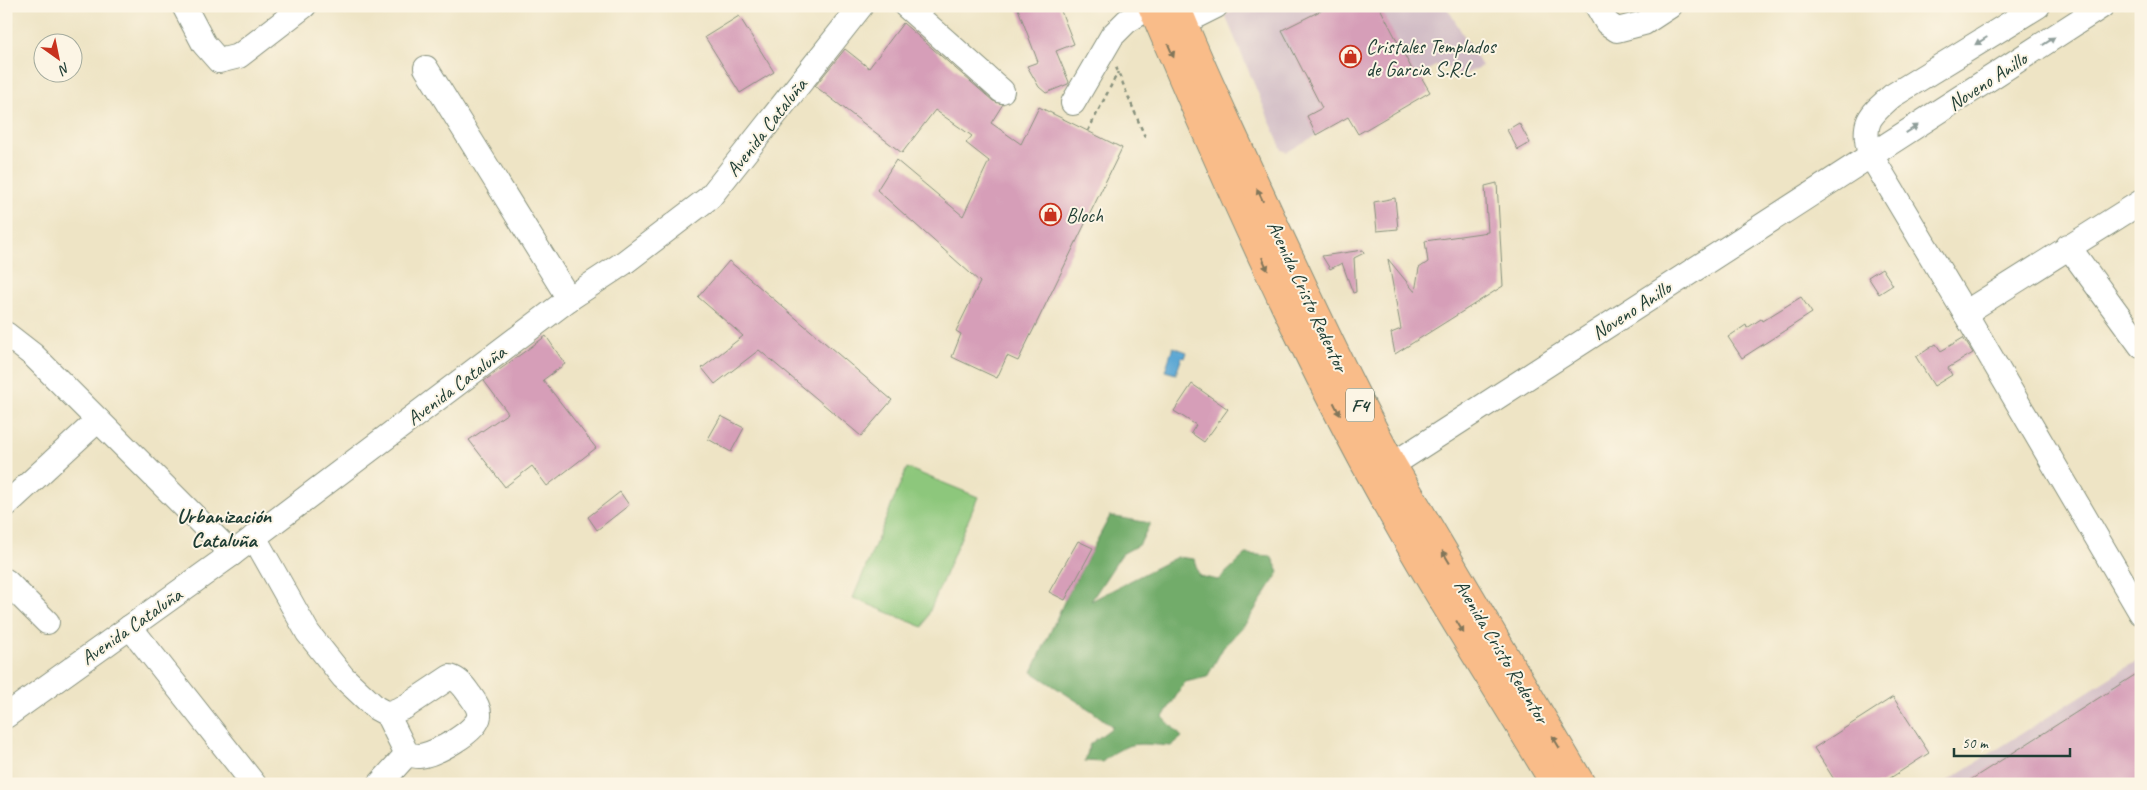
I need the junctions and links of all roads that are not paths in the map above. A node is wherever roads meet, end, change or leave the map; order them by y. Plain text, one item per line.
1 (184, 6) edge
2 (304, 6) edge
3 (861, 6) edge
4 (906, 6) edge
5 (1152, 6) edge
6 (1216, 6) edge
7 (1597, 6) edge
8 (1670, 6) edge
9 (2038, 6) edge
10 (2102, 6) edge
11 (1179, 15) edge
12 (426, 68) dead end
13 (1002, 91) dead end
14 (1072, 103) dead end
15 (1870, 154) junction
16 (2141, 202) edge
17 (2068, 246) junction
18 (569, 299) junction
19 (1965, 312) junction
20 (6, 334) edge
21 (2141, 346) edge
22 (98, 420) junction
23 (1392, 465) junction
24 (6, 505) edge
25 (254, 537) junction
26 (232, 554) junction
27 (6, 581) edge
28 (2141, 613) edge
29 (48, 622) dead end
30 (130, 627) junction
31 (10, 707) edge
32 (387, 714) junction
33 (407, 754) junction
34 (254, 784) edge
35 (380, 784) edge
36 (1556, 784) edge
37 (1581, 784) edge

1 - 2 street
3 - 18 street, Avenida Cataluña
4 - 13 street
5 - 14 street
5 -> 36 highway, Avenida Cristo Redentor / F4
6 - 11 street
7 - 8 street
9 -> 15 street, Noveno Anillo
15 -> 10 street, Noveno Anillo
23 -> 11 highway, Avenida Cristo Redentor / F4
12 - 18 street
15 - 19 street
15 - 23 street, Noveno Anillo
16 - 17 street
17 - 19 street
17 - 21 street
18 - 25 street, Avenida Cataluña
19 - 28 street
20 - 22 street
22 - 24 street
22 - 26 street
37 -> 23 highway, Avenida Cristo Redentor / F4
25 - 26 street, Avenida Cataluña
25 - 32 street
26 - 30 street, Avenida Cataluña
27 - 29 street
30 - 31 street, Avenida Cataluña
30 - 34 street
32 - 33 street
32 - 33 street
33 - 35 street

